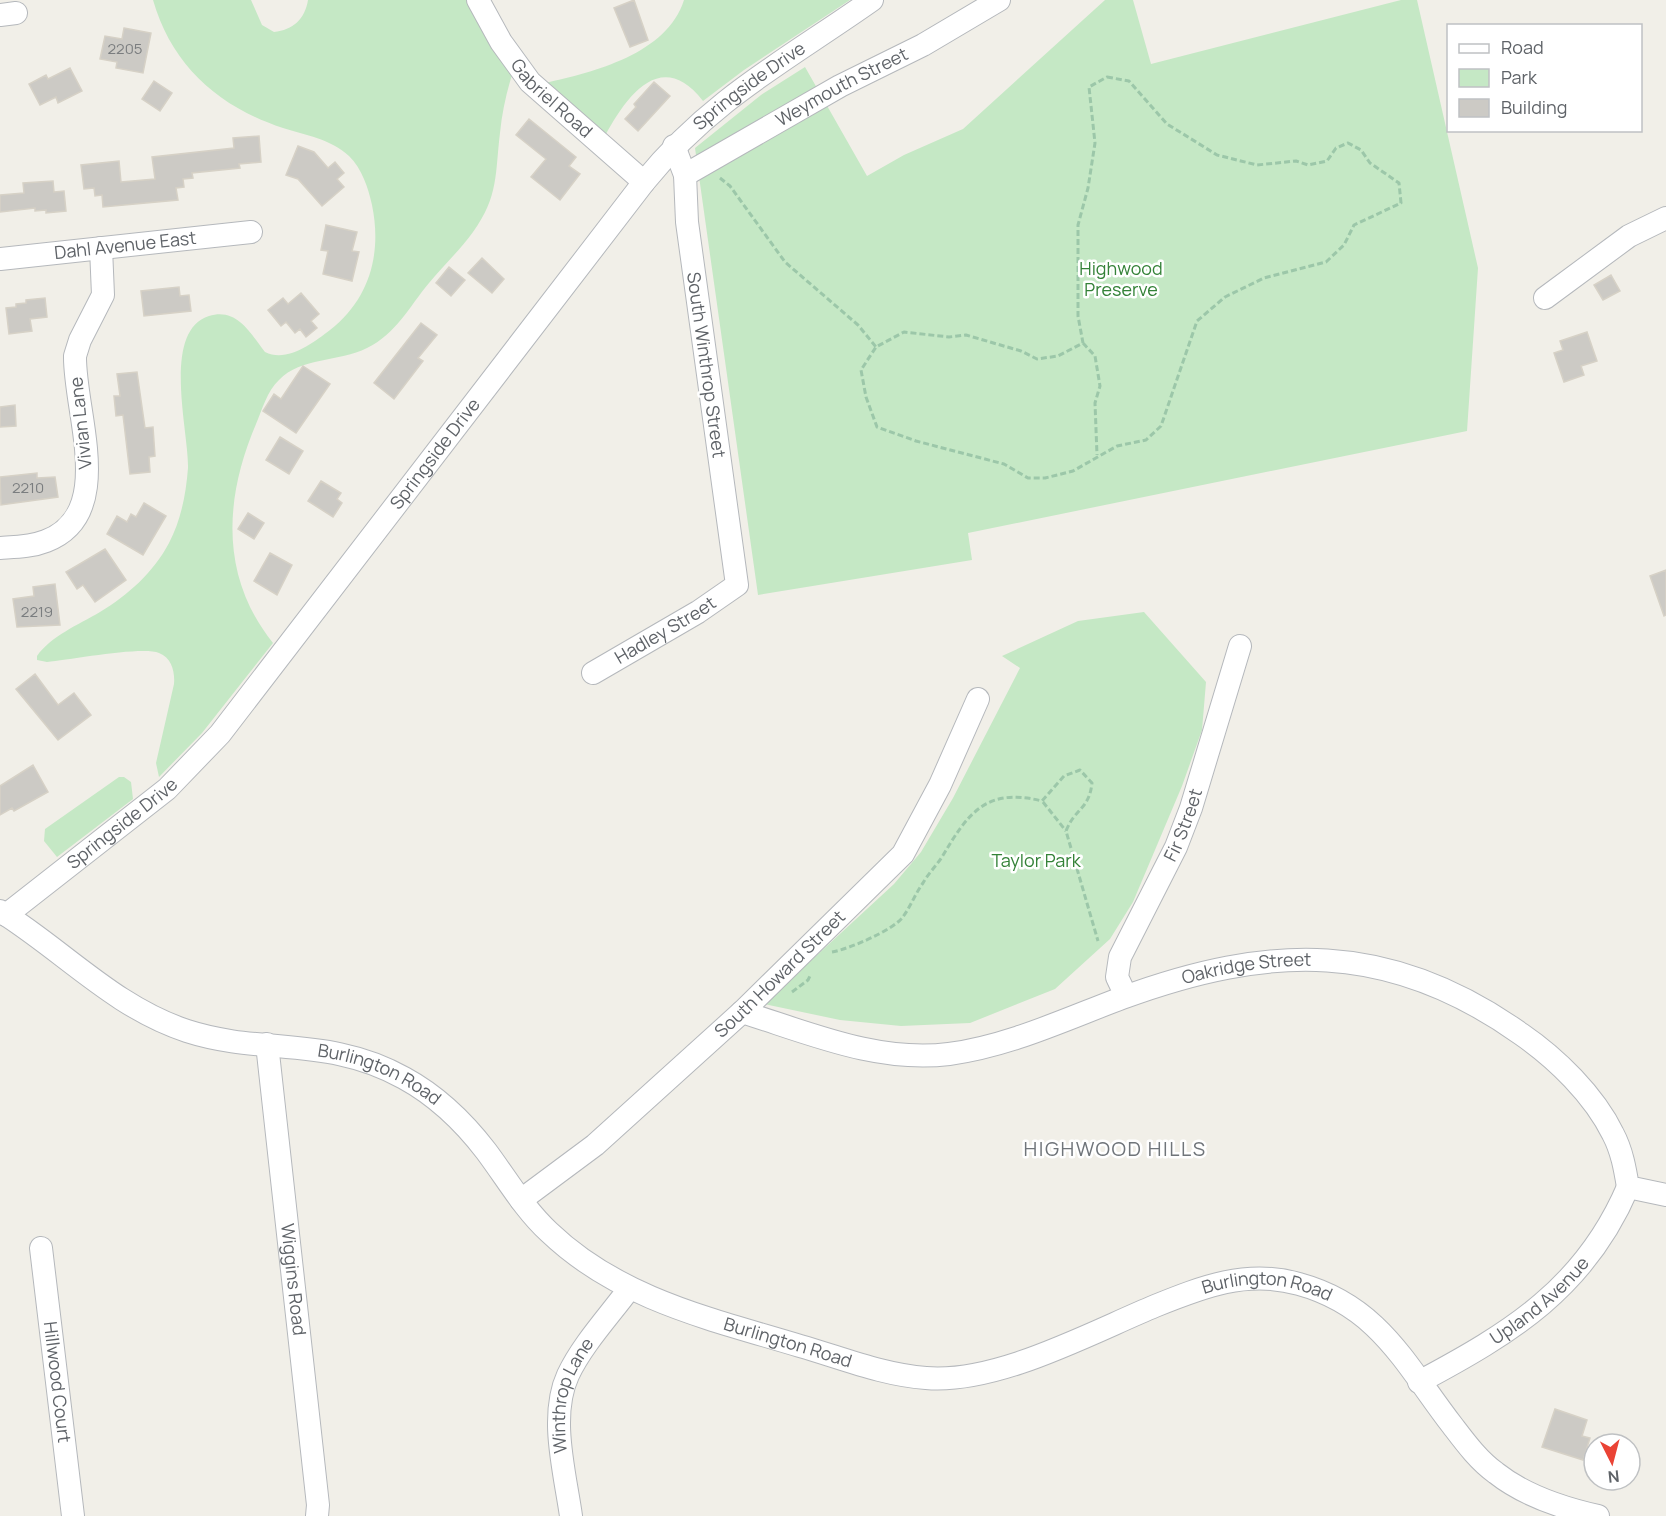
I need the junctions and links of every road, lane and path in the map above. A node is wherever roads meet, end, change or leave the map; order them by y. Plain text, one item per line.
1 (478, 0) edge
2 (872, 0) edge
3 (999, 0) edge
4 (674, 146) junction
5 (694, 169) junction
6 (644, 182) junction
7 (1666, 219) edge
8 (251, 232) dead end
9 (101, 248) junction
10 (0, 259) edge
11 (1545, 298) dead end
12 (1083, 343) junction
13 (876, 347) junction
14 (1097, 456) junction
15 (0, 548) edge
16 (737, 585) joint
17 (1239, 646) dead end
18 (593, 673) dead end
19 (978, 699) dead end
20 (1042, 801) junction
21 (1066, 831) junction
22 (3, 913) edge
23 (1098, 941) dead end
24 (827, 956) dead end
25 (812, 971) dead end
26 (787, 996) dead end
27 (1126, 996) junction
28 (742, 1012) junction
29 (267, 1044) junction
30 (1628, 1187) junction
31 (1666, 1195) edge
32 (521, 1200) junction
33 (41, 1248) dead end
34 (629, 1289) junction
35 (1419, 1382) junction
36 (73, 1516) edge
37 (316, 1516) edge
38 (571, 1516) edge
39 (1598, 1516) edge

1 - 6 street, Gabriel Road
2 - 4 street, Springside Drive
3 - 5 street, Weymouth Street
4 - 5 street, South Winthrop Street
4 - 6 street, Springside Drive
5 - 13 path
5 - 16 street, South Winthrop Street
6 - 22 street, Springside Drive
7 - 11 street
8 - 9 street, Dahl Avenue East
9 - 10 street, Dahl Avenue East
9 - 15 street, Vivian Lane
12 - 13 path
12 - 14 path
12 - 14 path
13 - 14 path
16 - 18 street, Hadley Street
17 - 27 street, Fir Street
19 - 28 street, South Howard Street
20 - 21 path
20 - 21 path
20 - 24 path
21 - 23 path
22 - 29 street, Burlington Road
25 - 26 path
27 - 28 street, Oakridge Street
27 - 30 street, Oakridge Street
28 - 32 street, South Howard Street
29 - 32 street, Burlington Road
29 - 37 street, Wiggins Road
30 - 31 street
30 - 35 street, Upland Avenue
32 - 34 street, Burlington Road
33 - 36 street, Hillwood Court
34 - 35 street, Burlington Road
34 - 38 street, Winthrop Lane
35 - 39 street, Burlington Road

